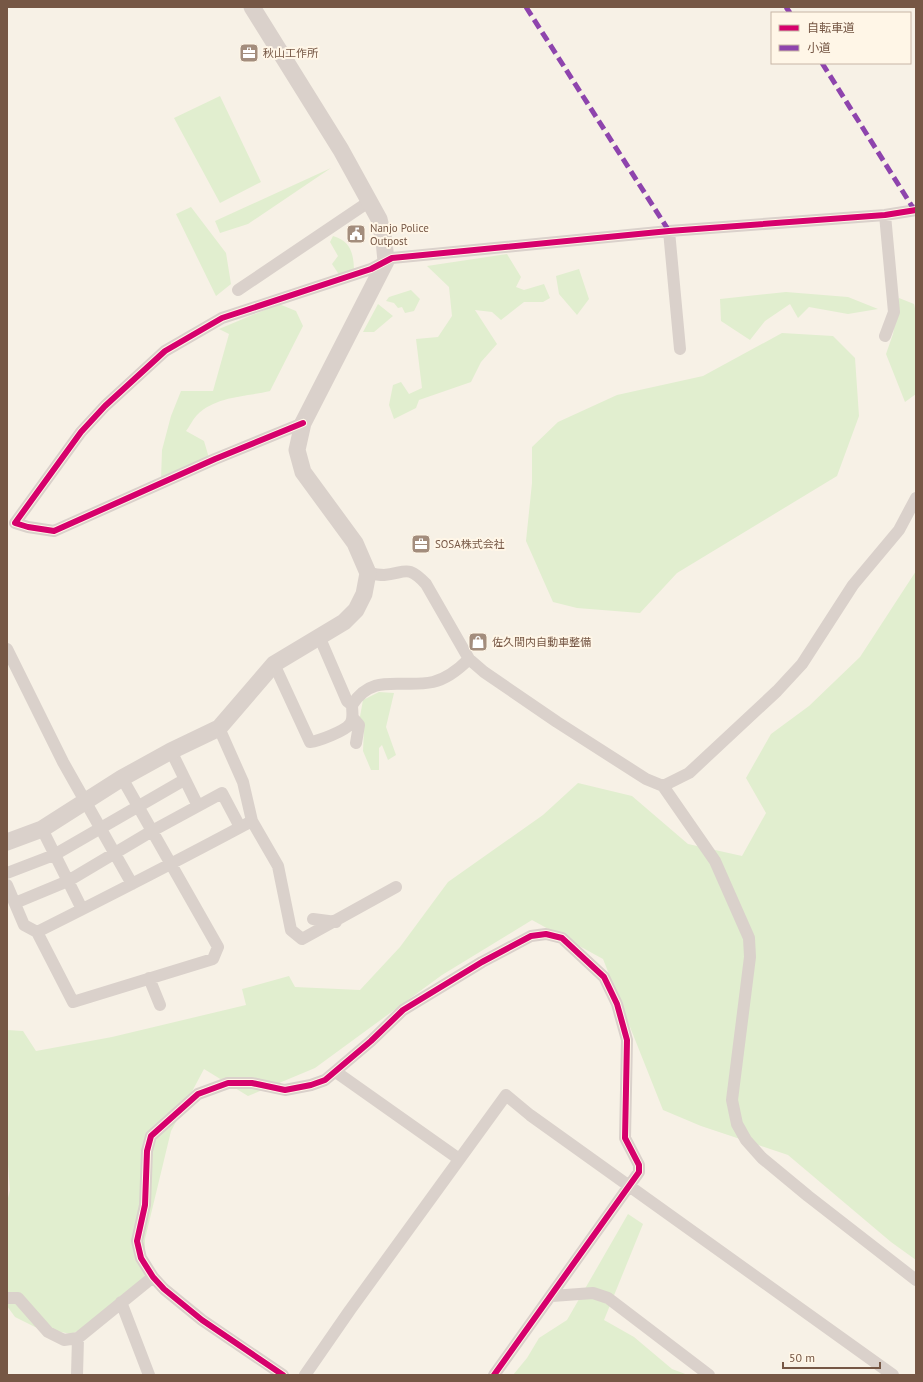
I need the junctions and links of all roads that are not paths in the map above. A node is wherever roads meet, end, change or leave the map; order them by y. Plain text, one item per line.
1 (252, 7) edge
2 (370, 201) junction
3 (916, 210) edge
4 (886, 215) junction
5 (669, 231) junction
6 (386, 261) junction
7 (238, 290) dead end
8 (885, 336) dead end
9 (680, 349) dead end
10 (303, 423) junction
11 (916, 498) edge
12 (11, 524) edge
13 (368, 573) junction
14 (319, 636) junction
15 (7, 650) edge
16 (469, 659) junction
17 (274, 664) junction
18 (352, 705) junction
19 (353, 718) junction
20 (219, 728) junction
21 (356, 743) dead end
22 (171, 751) junction
23 (122, 778) junction
24 (184, 780) junction
25 (663, 786) junction
26 (84, 801) junction
27 (138, 806) junction
28 (198, 806) junction
29 (252, 821) junction
30 (240, 827) junction
31 (102, 828) junction
32 (42, 829) junction
33 (152, 831) junction
34 (7, 842) edge
35 (115, 853) junction
36 (54, 855) junction
37 (170, 864) junction
38 (7, 873) edge
39 (68, 881) junction
40 (132, 884) junction
41 (7, 886) edge
42 (396, 887) dead end
43 (15, 903) junction
44 (82, 909) junction
45 (313, 919) dead end
46 (336, 922) junction
47 (37, 932) junction
48 (149, 978) junction
49 (160, 1005) dead end
50 (336, 1072) junction
51 (458, 1159) junction
52 (629, 1187) junction
53 (153, 1277) junction
54 (916, 1280) edge
55 (552, 1296) junction
56 (7, 1298) edge
57 (121, 1302) junction
58 (78, 1338) junction
59 (77, 1375) edge
60 (149, 1375) edge
61 (283, 1375) edge
62 (305, 1375) edge
63 (494, 1375) edge
64 (709, 1375) edge
65 (893, 1375) edge

1 - 2 street
2 - 6 street
2 - 7 street
3 - 4 street
4 - 5 street
4 - 8 street
5 - 6 street
5 - 9 street
6 - 10 street
6 - 12 street
10 - 12 street
10 - 13 street
11 - 25 street
13 - 14 street
13 - 16 street
14 - 17 street
14 - 18 street
15 - 26 street
16 - 18 street
16 - 25 street
17 - 19 street
17 - 20 street
18 - 19 street
19 - 21 street
20 - 22 street
20 - 29 street
22 - 23 street
22 - 24 street
23 - 26 street
23 - 27 street
24 - 27 street
24 - 28 street
25 - 54 street
26 - 31 street
26 - 32 street
27 - 31 street
27 - 33 street
28 - 30 street
28 - 33 street
29 - 30 street
29 - 46 street
30 - 37 street
31 - 35 street
31 - 36 street
32 - 34 street
32 - 36 street
33 - 35 street
33 - 37 street
35 - 39 street
35 - 40 street
36 - 38 street
36 - 39 street
37 - 40 street
37 - 48 street
39 - 43 street
39 - 44 street
40 - 44 street
41 - 43 street
42 - 46 street
43 - 47 street
44 - 47 street
45 - 46 street
47 - 48 street
48 - 49 street
50 - 51 street
50 - 52 street
50 - 53 street
51 - 52 street
51 - 62 street
52 - 55 street
52 - 65 street
53 - 57 street
53 - 61 street
55 - 63 street
55 - 64 street
56 - 58 street
57 - 58 street
57 - 60 street
58 - 59 street

